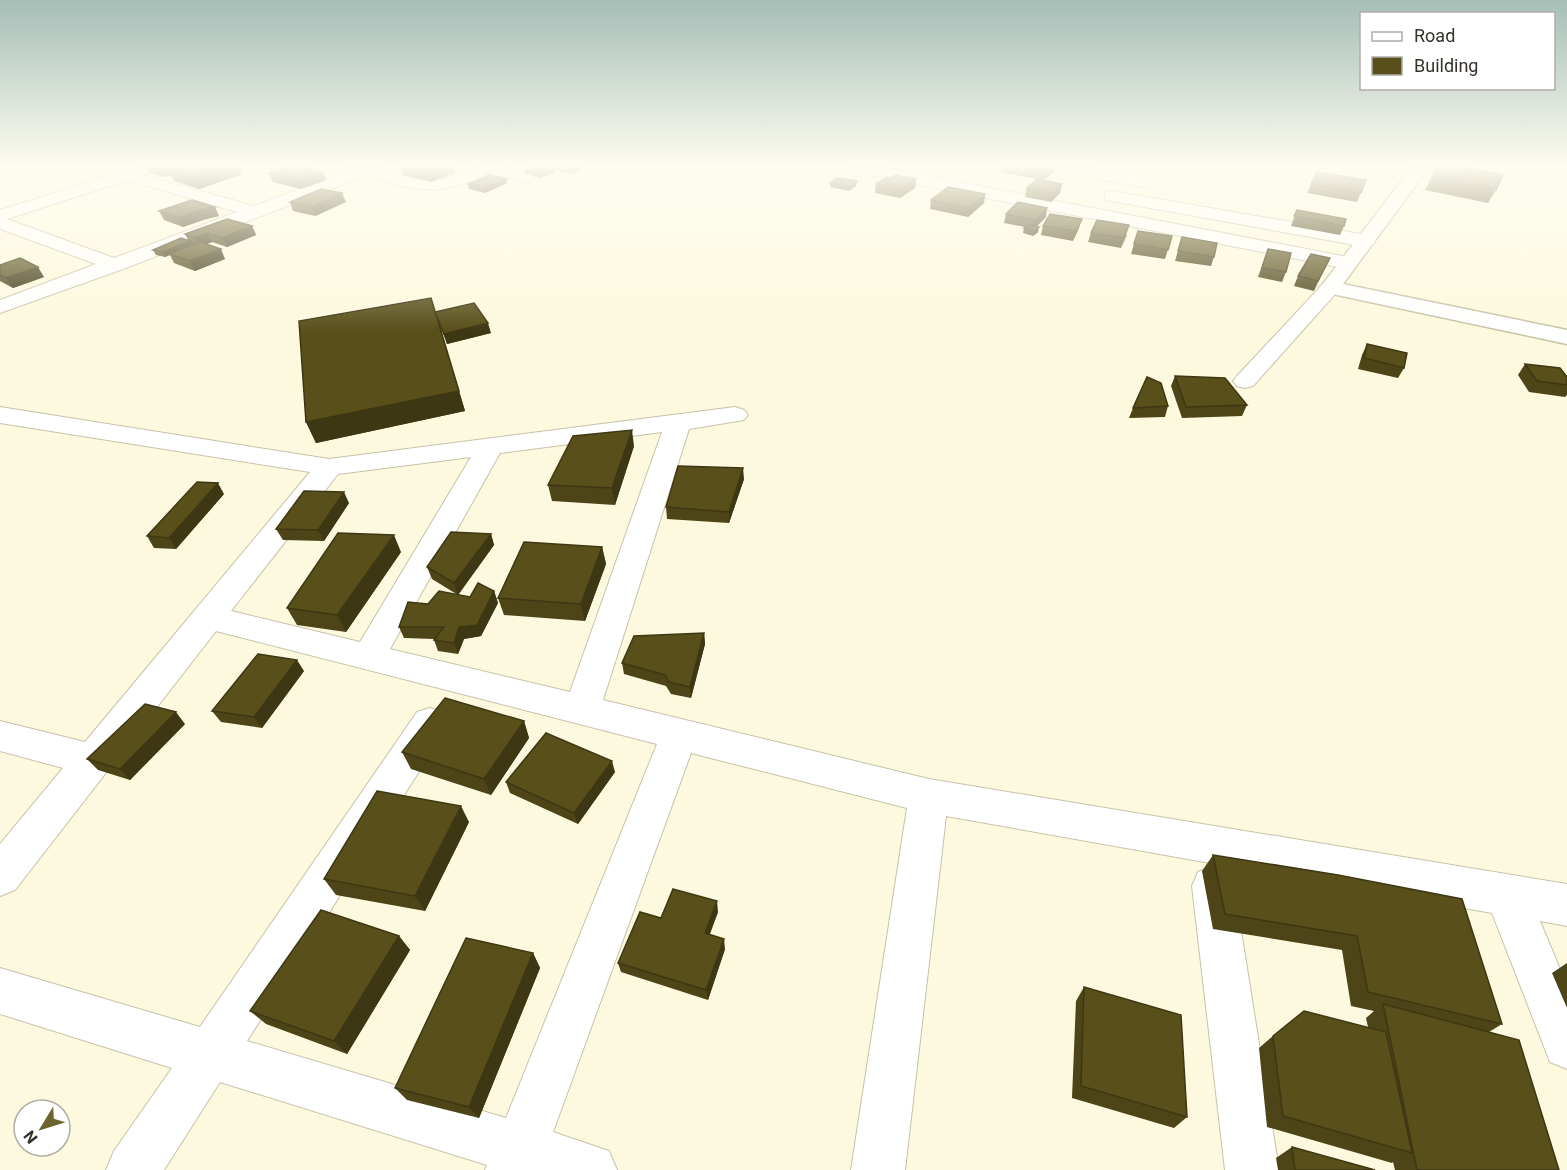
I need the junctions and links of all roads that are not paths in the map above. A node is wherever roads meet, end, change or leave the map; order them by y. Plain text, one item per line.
1 (230, 222) edge
2 (1135, 222) edge
3 (1258, 222) edge
4 (1365, 222) edge
5 (1380, 222) edge
6 (0, 223) edge
7 (1378, 224) junction
8 (1366, 241) junction
9 (1348, 263) junction
10 (116, 265) junction
11 (1330, 288) junction
12 (0, 307) edge
13 (1567, 337) edge
14 (1245, 381) dead end
15 (735, 414) dead end
16 (0, 415) edge
17 (678, 422) junction
18 (491, 446) junction
19 (328, 467) junction
20 (207, 617) junction
21 (368, 657) junction
22 (459, 680) junction
23 (582, 710) junction
24 (680, 733) junction
25 (0, 736) edge
26 (94, 760) junction
27 (929, 795) junction
28 (1207, 844) junction
29 (0, 876) edge
30 (1507, 895) junction
31 (1567, 905) edge
32 (0, 991) edge
33 (1567, 1046) edge
34 (208, 1054) junction
35 (517, 1160) edge
36 (133, 1170) edge
37 (590, 1170) edge
38 (878, 1170) edge
39 (1252, 1170) edge

1 - 10 street
2 - 9 street
3 - 8 street
4 - 7 street
5 - 7 street
6 - 10 street
7 - 8 street
8 - 9 street
9 - 11 street
10 - 12 street
11 - 13 street
11 - 14 street
15 - 17 street
16 - 19 street
17 - 18 street
17 - 23 street
18 - 19 street
18 - 21 street
19 - 20 street
20 - 21 street
20 - 26 street
21 - 22 street
22 - 23 street
22 - 34 street
23 - 24 street
24 - 27 street
24 - 35 street
25 - 26 street
26 - 29 street
27 - 28 street
27 - 38 street
28 - 30 street
28 - 39 street
30 - 31 street
30 - 33 street
32 - 34 street
34 - 35 street
34 - 36 street
35 - 37 street

